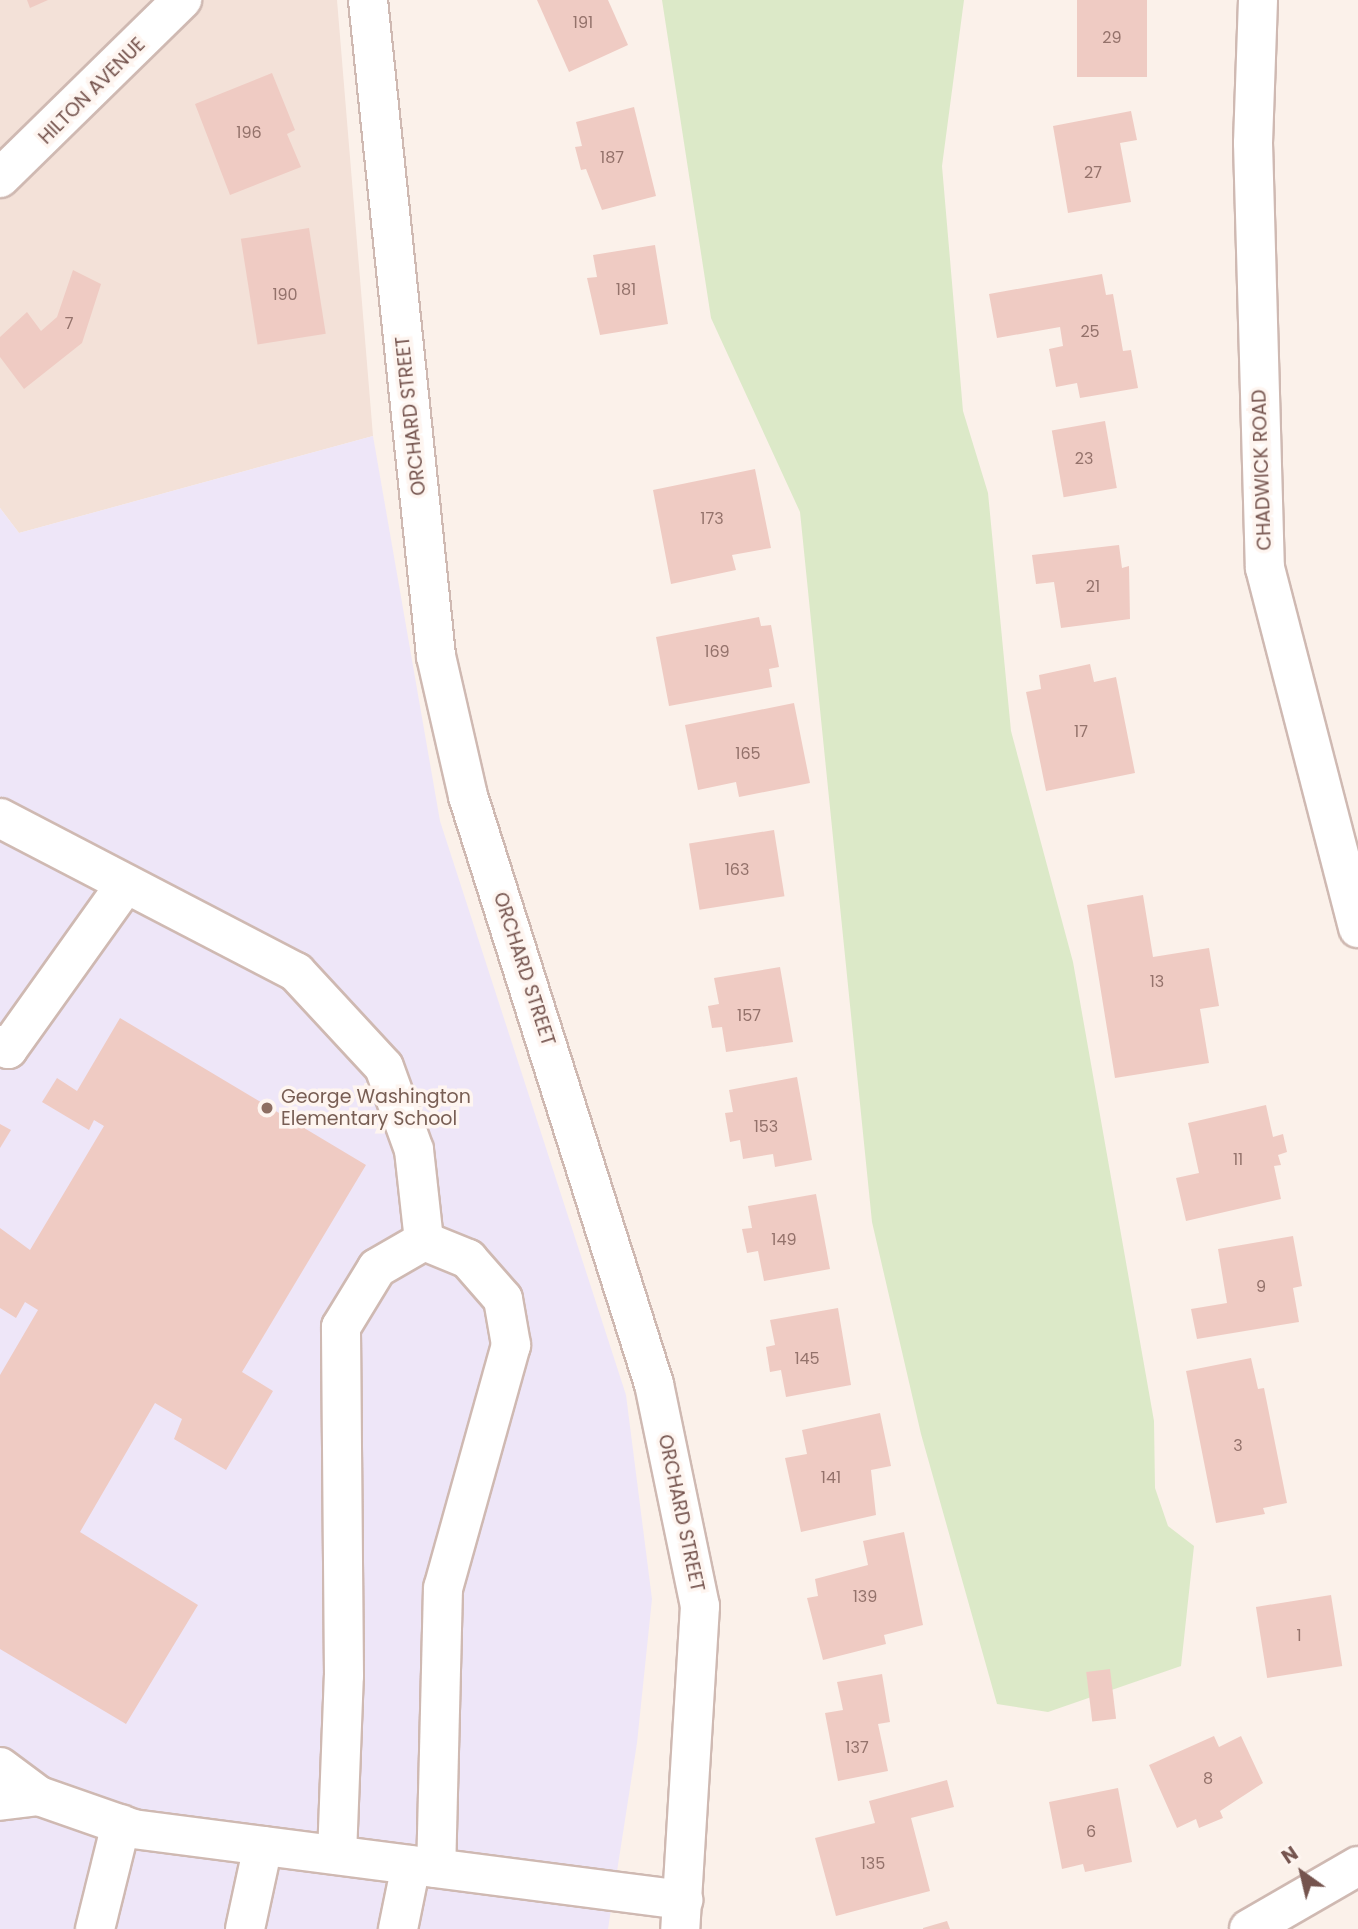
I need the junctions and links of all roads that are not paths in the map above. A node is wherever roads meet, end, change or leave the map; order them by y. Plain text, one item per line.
1 (181, 0) edge
2 (368, 0) edge
3 (1258, 0) edge
4 (0, 178) edge
5 (0, 818) edge
6 (125, 885) junction
7 (1355, 904) edge
8 (0, 1045) edge
9 (424, 1241) junction
10 (0, 1767) edge
11 (39, 1796) junction
12 (0, 1801) edge
13 (121, 1824) junction
14 (263, 1846) junction
15 (337, 1855) junction
16 (424, 1866) junction
17 (1358, 1866) edge
18 (682, 1914) edge
19 (95, 1929) edge
20 (245, 1929) edge
21 (398, 1929) edge
22 (1249, 1929) edge

1 - 4 street, HILTON AVENUE
2 - 18 street, ORCHARD STREET
3 - 7 street, CHADWICK ROAD
5 - 6 street
6 - 8 street
6 - 9 street
9 - 15 street
9 - 16 street
10 - 11 street
11 - 12 street
11 - 13 street
13 - 14 street
13 - 19 street
14 - 15 street
14 - 20 street
15 - 16 street
16 - 18 street
16 - 21 street
17 - 22 street

